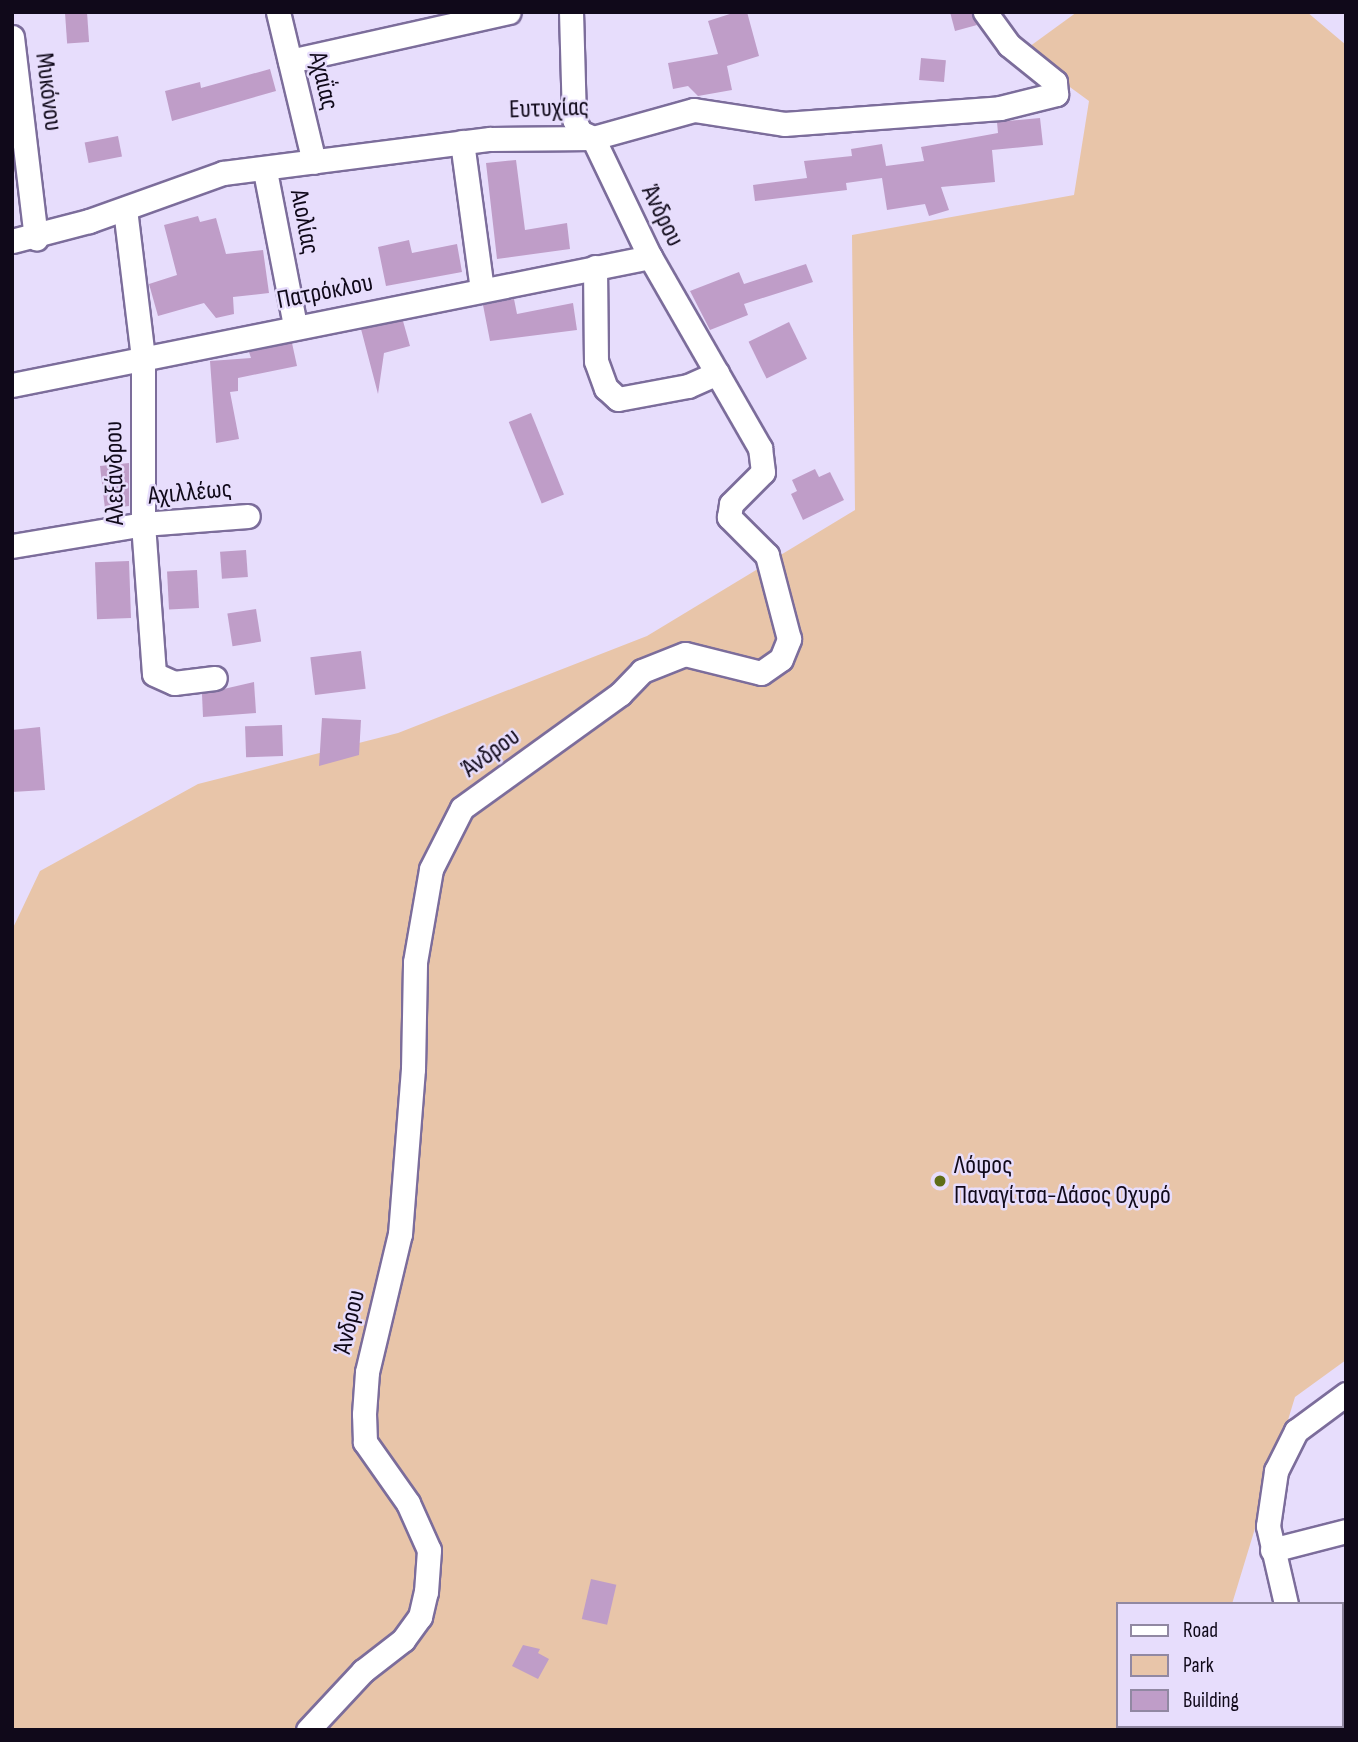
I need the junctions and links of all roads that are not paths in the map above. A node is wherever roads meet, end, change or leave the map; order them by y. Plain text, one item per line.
1 (278, 12) edge
2 (509, 12) edge
3 (571, 12) edge
4 (985, 12) edge
5 (12, 37) edge
6 (290, 61) junction
7 (593, 138) junction
8 (462, 142) junction
9 (314, 162) junction
10 (265, 171) junction
11 (125, 209) junction
12 (36, 239) junction
13 (12, 242) edge
14 (650, 257) junction
15 (595, 267) junction
16 (482, 289) junction
17 (295, 326) junction
18 (142, 358) junction
19 (717, 373) junction
20 (12, 385) edge
21 (248, 516) dead end
22 (143, 524) junction
23 (12, 546) edge
24 (215, 678) dead end
25 (1346, 1394) edge
26 (1346, 1531) edge
27 (1272, 1550) junction
28 (1285, 1602) edge
29 (308, 1730) edge

1 - 6 street, Αχαΐας
2 - 6 street
3 - 7 street, Άνδρου
4 - 7 street, Ευτυχίας
5 - 12 street, Μυκόνου
6 - 9 street, Αχαΐας
7 - 8 street, Ευτυχίας
7 - 14 street, Άνδρου
8 - 9 street, Ευτυχίας
8 - 16 street
9 - 10 street, Ευτυχίας
10 - 11 street, Ευτυχίας
10 - 17 street, Αιολίας
11 - 12 street, Ευτυχίας
11 - 18 street, Αλεξάνδρου
12 - 13 street, Ευτυχίας
14 - 15 street, Πατρόκλου
14 - 19 street, Άνδρου
15 - 16 street, Πατρόκλου
15 - 19 street
16 - 17 street, Πατρόκλου
17 - 18 street, Πατρόκλου
18 - 20 street, Πατρόκλου
18 - 22 street, Αλεξάνδρου
19 - 29 street, Άνδρου
21 - 22 street, Αχιλλέως
22 - 23 street, Αχιλλέως
22 - 24 street, Αλεξάνδρου
25 - 27 street
26 - 27 street
27 - 28 street

